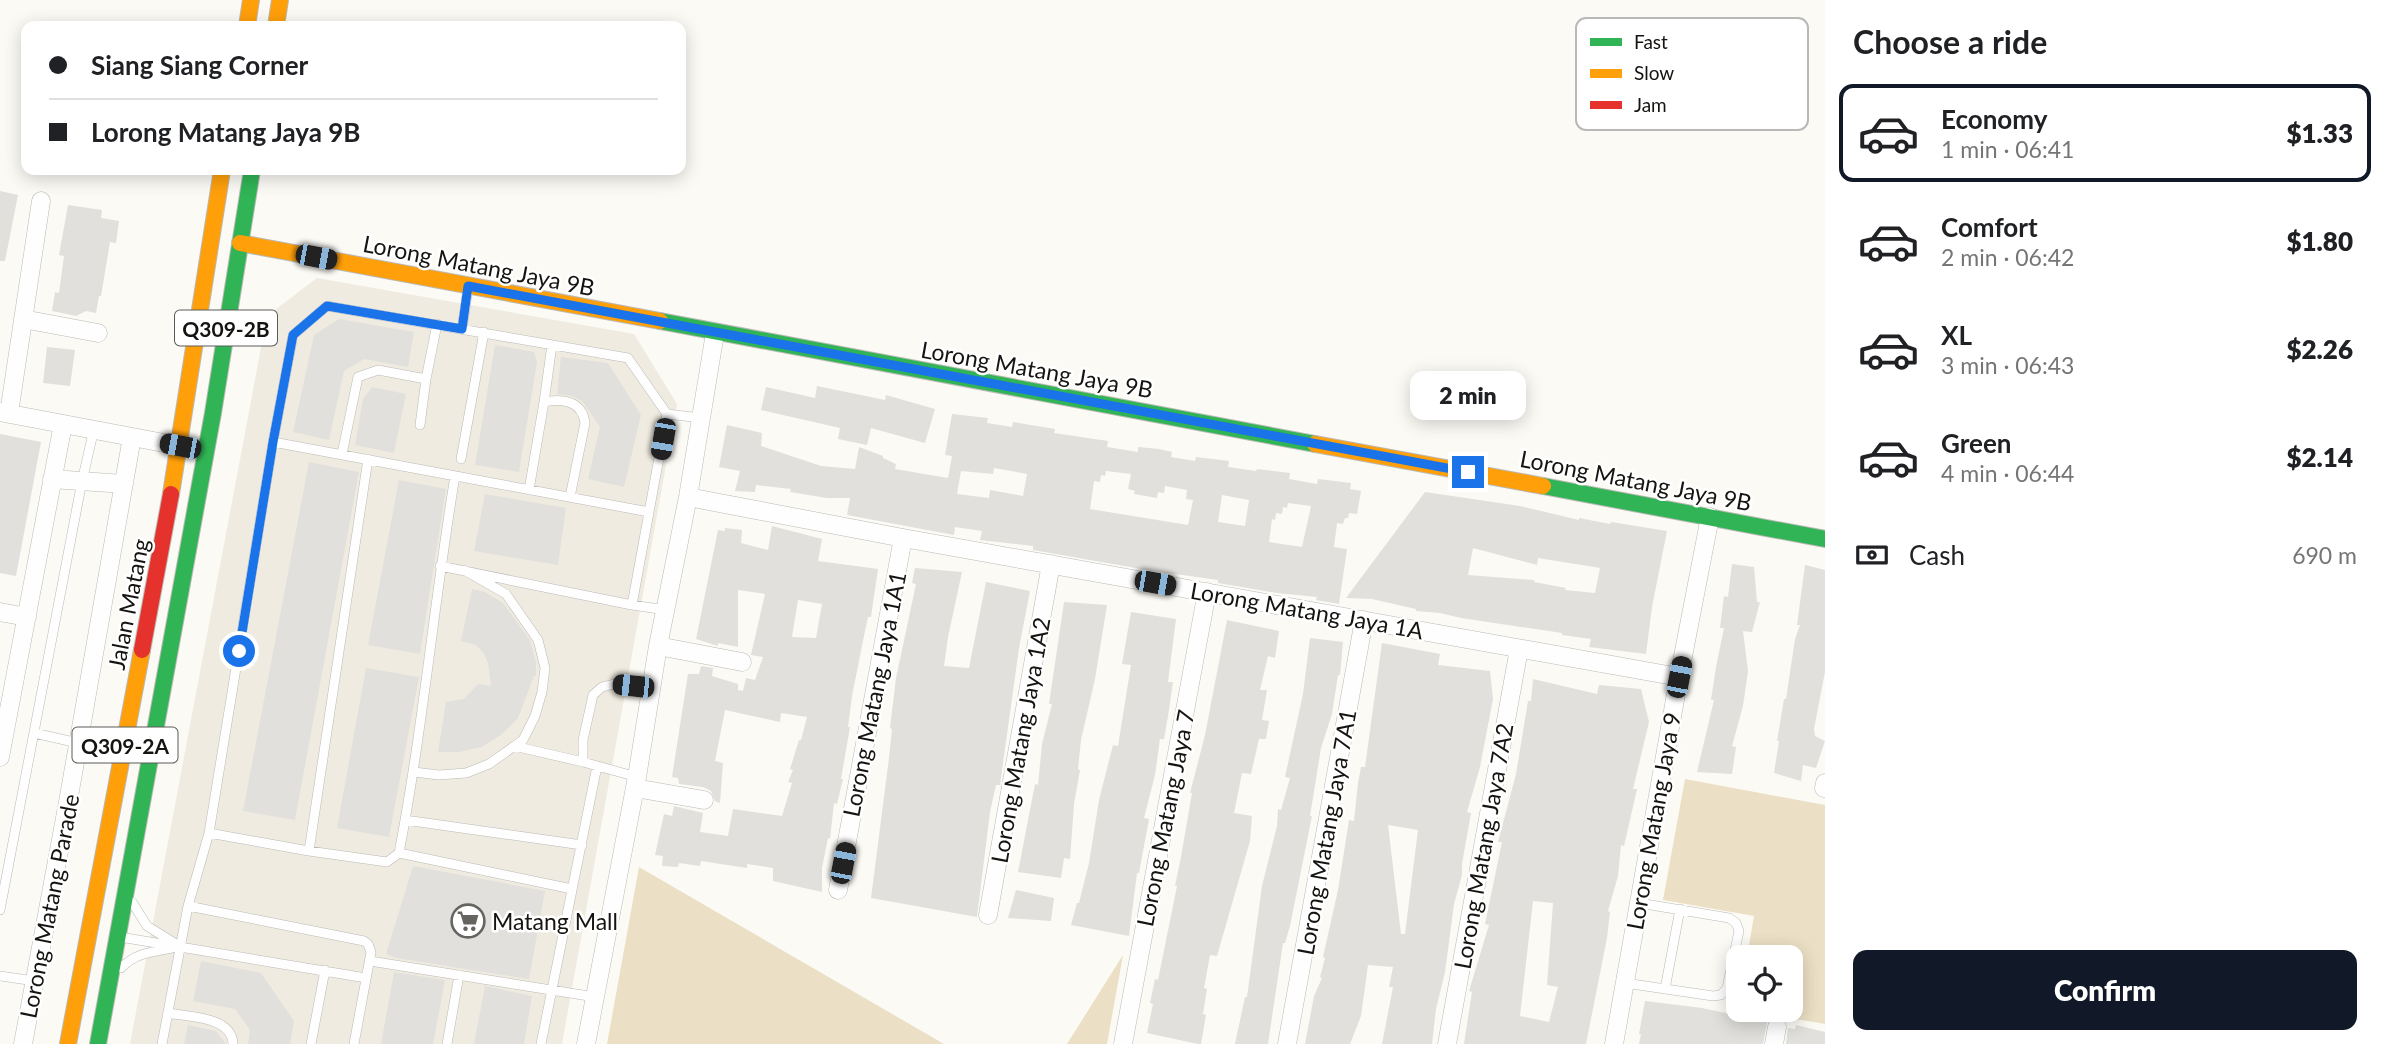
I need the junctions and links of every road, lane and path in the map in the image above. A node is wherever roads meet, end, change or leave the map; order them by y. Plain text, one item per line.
1 (251, 0) edge
2 (280, 0) edge
3 (248, 21) edge
4 (277, 21) edge
5 (221, 175) edge
6 (251, 175) edge
7 (41, 201) dead end
8 (240, 243) junction
9 (468, 286) junction
10 (23, 319) junction
11 (437, 324) junction
12 (462, 329) junction
13 (484, 332) junction
14 (98, 333) dead end
15 (715, 333) junction
16 (552, 345) junction
17 (426, 379) junction
18 (544, 402) junction
19 (5, 413) edge
20 (212, 413) junction
21 (667, 414) junction
22 (701, 418) junction
23 (63, 424) junction
24 (420, 425) dead end
25 (94, 429) junction
26 (132, 437) junction
27 (273, 442) junction
28 (180, 446) junction
29 (342, 454) junction
30 (368, 459) junction
31 (461, 459) dead end
32 (455, 476) junction
33 (52, 479) junction
34 (82, 481) junction
35 (124, 484) junction
36 (529, 490) junction
37 (570, 497) junction
38 (688, 497) junction
39 (649, 512) junction
40 (1710, 517) junction
41 (903, 538) junction
42 (1825, 539) edge
43 (1051, 564) junction
44 (440, 566) junction
45 (464, 570) junction
46 (1207, 592) junction
47 (632, 605) junction
48 (666, 610) junction
49 (0, 612) edge
50 (27, 617) junction
51 (1364, 620) junction
52 (658, 646) junction
53 (1519, 649) junction
54 (742, 662) dead end
55 (1679, 677) junction
56 (652, 688) junction
57 (34, 733) junction
58 (78, 743) junction
59 (514, 746) junction
60 (0, 757) edge
61 (583, 762) junction
62 (597, 766) junction
63 (414, 772) junction
64 (636, 782) junction
65 (117, 785) junction
66 (704, 800) dead end
67 (405, 820) junction
68 (208, 833) junction
69 (582, 845) junction
70 (309, 851) junction
71 (398, 853) junction
72 (126, 889) junction
73 (572, 889) junction
74 (838, 890) dead end
75 (1639, 903) junction
76 (188, 906) junction
77 (1680, 908) junction
78 (0, 910) edge
79 (988, 915) dead end
80 (117, 937) junction
81 (180, 947) junction
82 (370, 961) junction
83 (325, 970) junction
84 (459, 975) junction
85 (0, 976) edge
86 (366, 978) junction
87 (35, 981) junction
88 (1625, 983) junction
89 (108, 988) junction
90 (1665, 989) junction
91 (551, 990) junction
92 (595, 997) junction
93 (168, 1013) junction
94 (23, 1044) edge
95 (68, 1044) edge
96 (98, 1044) edge
97 (162, 1044) edge
98 (233, 1044) edge
99 (311, 1044) edge
100 (354, 1044) edge
101 (447, 1044) edge
102 (541, 1044) edge
103 (586, 1044) edge
104 (1123, 1044) edge
105 (1287, 1044) edge
106 (1447, 1044) edge
107 (1614, 1044) edge

1 - 3 main road
2 - 4 main road
5 - 28 main road, Jalan Matang
6 - 8 main road, Q309-2B
7 - 10 street
8 - 9 main road, Lorong Matang Jaya 9B
8 - 20 main road, Q309-2B
9 - 12 lane
9 - 15 main road, Lorong Matang Jaya 9B
10 - 14 street
10 - 19 street
11 - 12 lane
11 - 17 lane
11 - 27 lane
12 - 13 lane
13 - 16 lane
13 - 31 lane
15 - 22 street
15 - 40 main road, Lorong Matang Jaya 9B
16 - 18 lane
16 - 21 lane
17 - 24 lane
17 - 29 lane
18 - 36 lane
18 - 37 lane
19 - 23 street
20 - 28 main road
20 - 72 main road, Q309-2B
21 - 22 lane
21 - 39 lane
22 - 38 street
23 - 25 street
23 - 33 street
25 - 26 street
25 - 34 lane
26 - 28 street
26 - 35 street, Lorong Matang Parade
27 - 29 lane
27 - 68 lane
28 - 65 main road, Jalan Matang / Q309-2A
29 - 30 lane
30 - 32 lane
30 - 70 lane
32 - 36 lane
32 - 44 lane
33 - 34 street
33 - 50 street
34 - 35 street
34 - 57 lane
35 - 58 street, Lorong Matang Parade
36 - 37 lane
37 - 39 lane
38 - 41 street, Lorong Matang Jaya 1A
38 - 48 street
39 - 47 lane
40 - 42 main road, Lorong Matang Jaya 9B
40 - 55 street, Lorong Matang Jaya 9
41 - 43 street, Lorong Matang Jaya 1A
41 - 74 street, Lorong Matang Jaya 1A1
43 - 46 street, Lorong Matang Jaya 1A
43 - 79 street, Lorong Matang Jaya 1A2
44 - 45 lane
44 - 63 lane
45 - 47 lane
45 - 59 lane
46 - 51 street, Lorong Matang Jaya 1A
46 - 104 street, Lorong Matang Jaya 7
47 - 48 lane
48 - 52 street
49 - 50 street
50 - 60 street
51 - 53 street, Lorong Matang Jaya 1A
51 - 105 street, Lorong Matang Jaya 7A1
52 - 54 street
52 - 56 street
53 - 55 street, Lorong Matang Jaya 1A
53 - 106 street, Lorong Matang Jaya 7A2
55 - 75 street, Lorong Matang Jaya 9
56 - 61 lane
56 - 64 street
57 - 58 lane
57 - 78 lane
58 - 87 street, Lorong Matang Parade
59 - 61 lane
59 - 63 lane
61 - 62 lane
62 - 64 lane
62 - 69 lane
63 - 67 lane
64 - 66 street
64 - 92 street
65 - 80 main road
65 - 95 main road, Jalan Matang / Q309-2A
67 - 69 lane
67 - 71 lane
68 - 70 lane
68 - 76 lane
69 - 73 lane
70 - 71 lane
71 - 73 lane
72 - 80 main road, Q309-2B
72 - 81 lane
73 - 91 lane
75 - 77 lane
75 - 88 street, Lorong Matang Jaya 9
76 - 81 lane
76 - 82 lane
77 - 90 lane
77 - 90 lane
80 - 81 lane
80 - 89 main road, Q309-2B
81 - 83 lane
81 - 89 lane
81 - 93 lane
82 - 84 lane
82 - 86 lane
83 - 86 lane
83 - 99 lane
84 - 91 lane
84 - 101 lane
85 - 87 lane
86 - 100 lane
87 - 94 street, Lorong Matang Parade
88 - 90 lane
88 - 107 street, Lorong Matang Jaya 9
89 - 96 main road, Q309-2B
91 - 92 lane
91 - 102 lane
92 - 103 street
93 - 97 lane
93 - 98 lane

